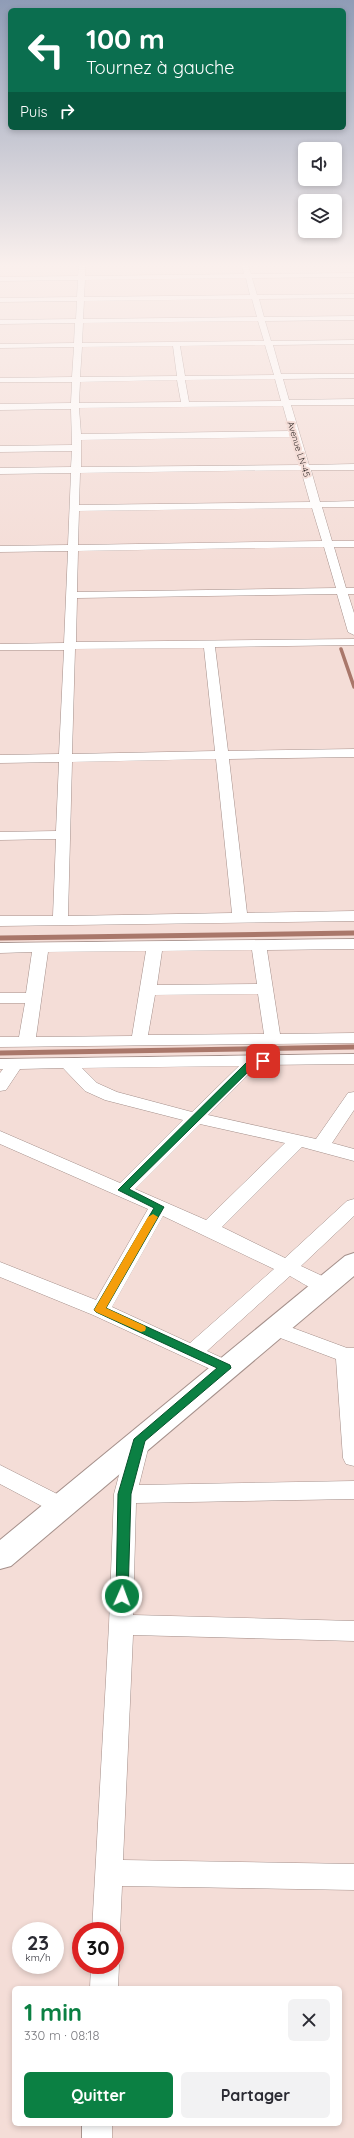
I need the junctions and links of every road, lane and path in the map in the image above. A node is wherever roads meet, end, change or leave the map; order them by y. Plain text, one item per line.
1 (77, 365) edge
2 (179, 365) edge
3 (274, 365) edge
4 (354, 376) edge
5 (278, 377) junction
6 (181, 378) junction
7 (76, 379) junction
8 (0, 380) edge
9 (354, 402) edge
10 (286, 403) junction
11 (185, 404) junction
12 (0, 406) edge
13 (75, 406) junction
14 (295, 434) junction
15 (77, 443) junction
16 (0, 449) edge
17 (305, 467) junction
18 (354, 467) edge
19 (76, 470) junction
20 (0, 471) edge
21 (316, 504) junction
22 (354, 504) edge
23 (75, 508) junction
24 (354, 544) edge
25 (328, 545) junction
26 (74, 548) junction
27 (0, 549) edge
28 (342, 592) junction
29 (354, 592) edge
30 (72, 595) junction
31 (354, 632) edge
32 (354, 642) edge
33 (209, 644) junction
34 (70, 646) junction
35 (0, 647) edge
36 (354, 753) edge
37 (221, 755) junction
38 (67, 758) junction
39 (0, 759) edge
40 (64, 835) junction
41 (0, 836) edge
42 (354, 916) edge
43 (240, 918) junction
44 (0, 920) edge
45 (60, 920) junction
46 (354, 944) edge
47 (155, 946) junction
48 (259, 946) junction
49 (41, 947) junction
50 (0, 948) edge
51 (266, 989) junction
52 (148, 990) junction
53 (0, 998) edge
54 (33, 998) junction
55 (354, 1038) edge
56 (273, 1039) junction
57 (139, 1040) junction
58 (27, 1041) junction
59 (0, 1042) edge
60 (354, 1059) edge
61 (253, 1061) junction
62 (7, 1064) edge
63 (68, 1064) junction
64 (0, 1086) edge
65 (354, 1097) edge
66 (196, 1118) junction
67 (0, 1137) edge
68 (298, 1140) junction
69 (321, 1146) junction
70 (354, 1155) edge
71 (123, 1190) junction
72 (354, 1205) edge
73 (159, 1207) junction
74 (209, 1229) junction
75 (354, 1262) edge
76 (288, 1267) junction
77 (0, 1269) edge
78 (326, 1286) junction
79 (100, 1310) junction
80 (274, 1328) junction
81 (193, 1352) junction
82 (350, 1354) edge
83 (226, 1368) junction
84 (140, 1439) junction
85 (354, 1458) edge
86 (0, 1474) edge
87 (354, 1490) edge
88 (124, 1494) junction
89 (61, 1506) junction
90 (0, 1557) edge
91 (121, 1625) junction
92 (354, 1630) edge
93 (109, 1873) junction
94 (354, 1877) edge
95 (106, 1922) edge
96 (105, 1974) edge
97 (104, 1986) edge
98 (97, 2126) edge
99 (97, 2138) edge

1 - 7 street
2 - 6 street
3 - 5 street, Avenue LN-45
4 - 5 street
5 - 6 street
5 - 10 street, Avenue LN-45
6 - 7 street
6 - 11 street
7 - 8 street
7 - 13 street
9 - 10 street
10 - 11 street
10 - 14 street, Avenue LN-45
11 - 13 street
12 - 13 street
13 - 15 street
14 - 15 street
14 - 17 street, Avenue LN-45
15 - 16 street
15 - 19 street
17 - 18 street
17 - 19 street
17 - 21 street, Avenue LN-45
19 - 20 street
19 - 23 street
21 - 22 street
21 - 23 street
21 - 25 street, Avenue LN-45
23 - 26 street
24 - 25 street
25 - 26 street
25 - 28 street, Avenue LN-45
26 - 27 street
26 - 30 street
28 - 29 street
28 - 30 street
28 - 31 street, Avenue LN-45
30 - 34 street
32 - 33 street
33 - 34 street
33 - 37 street
34 - 35 street
34 - 38 street
36 - 37 street
37 - 38 street
37 - 43 street
38 - 39 street
38 - 40 street
40 - 41 street
40 - 45 street
42 - 43 street
43 - 45 street
44 - 45 street
46 - 48 street
47 - 48 street
47 - 49 street
47 - 52 street
48 - 51 street
49 - 50 street
49 - 54 street
51 - 52 street
51 - 56 street
52 - 57 street
53 - 54 street
54 - 58 street
55 - 56 street
56 - 57 street
57 - 58 street
58 - 59 street
60 - 61 street
61 - 63 street
61 - 66 street
62 - 63 street
62 - 64 street
63 - 66 street
65 - 69 street
66 - 68 street
66 - 71 street
67 - 71 street
68 - 69 street
68 - 74 street
69 - 70 street
71 - 73 street
72 - 76 street
73 - 74 street
73 - 79 street
74 - 76 street
75 - 78 street
76 - 78 street
76 - 81 street
77 - 79 street
78 - 80 street
79 - 81 street
80 - 82 street
80 - 83 street
81 - 83 street
82 - 85 street
83 - 84 street
84 - 88 street
84 - 89 street
86 - 89 street
87 - 88 street
88 - 91 street
89 - 90 street
91 - 92 street
91 - 93 street
93 - 94 street
93 - 95 street
96 - 97 street
98 - 99 street

